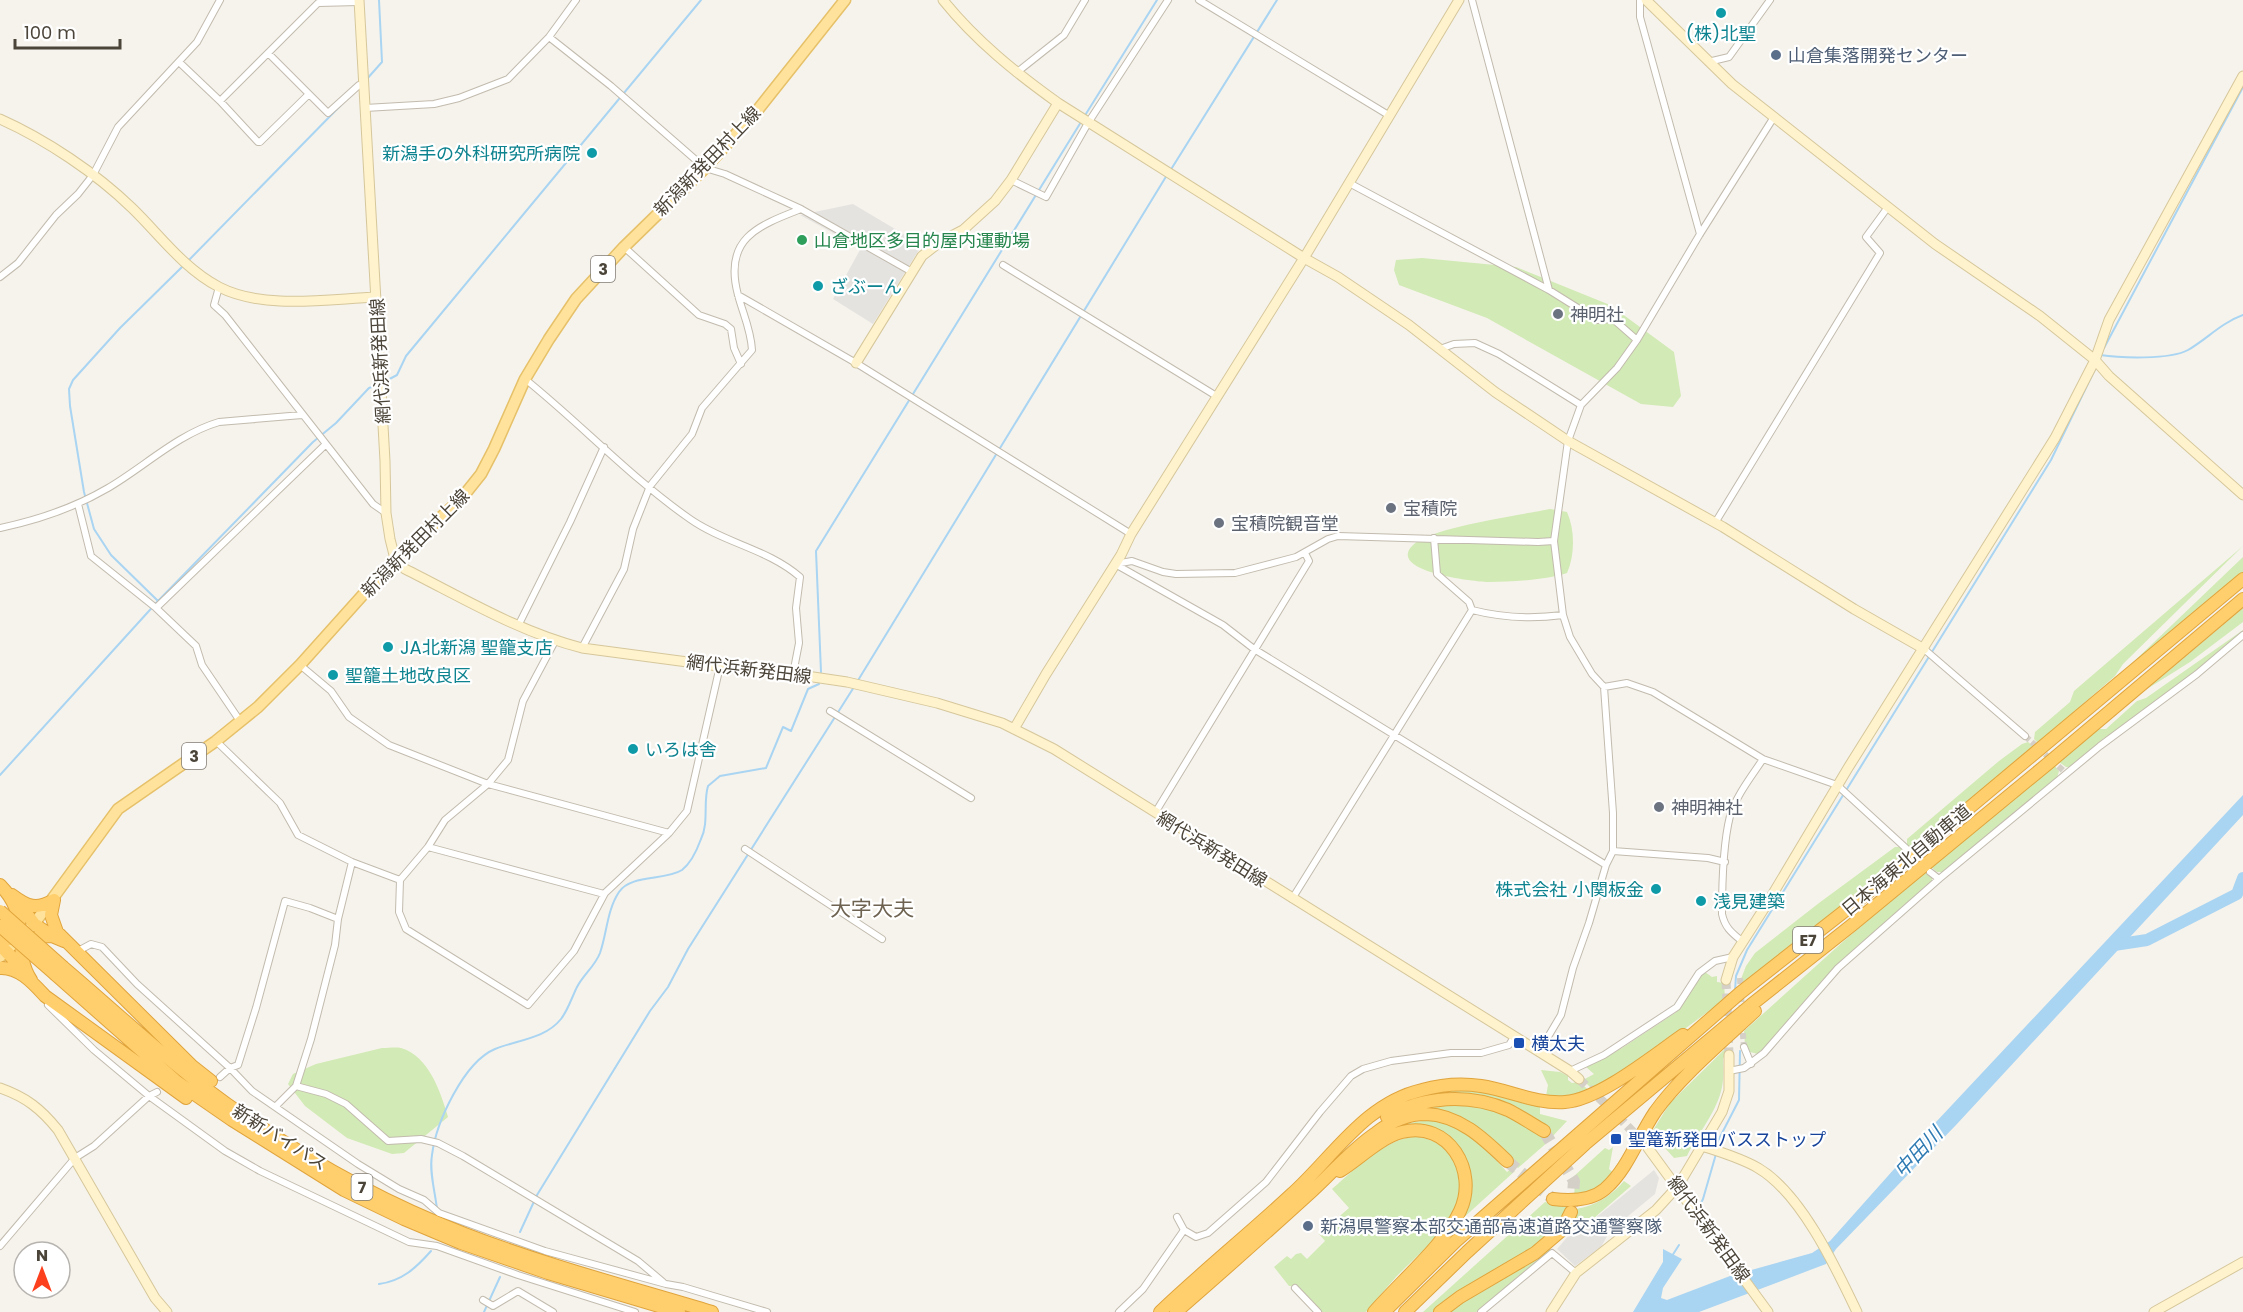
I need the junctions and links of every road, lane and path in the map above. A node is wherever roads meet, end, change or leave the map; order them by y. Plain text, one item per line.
1 (220, 0) edge
2 (576, 0) edge
3 (845, 0) edge
4 (943, 0) edge
5 (1085, 0) edge
6 (1168, 0) edge
7 (1199, 0) edge
8 (1459, 0) edge
9 (1472, 0) edge
10 (1640, 0) edge
11 (1646, 0) edge
12 (1770, 0) edge
13 (359, 1) edge
14 (549, 37) junction
15 (268, 53) junction
16 (179, 62) junction
17 (1708, 62) junction
18 (1016, 73) junction
19 (2243, 76) edge
20 (364, 84) junction
21 (309, 94) junction
22 (220, 101) junction
23 (1058, 104) junction
24 (365, 108) junction
25 (1391, 116) junction
26 (1774, 117) junction
27 (0, 119) edge
28 (1088, 123) junction
29 (705, 168) junction
30 (93, 175) junction
31 (1011, 180) junction
32 (1351, 184) junction
33 (1888, 207) junction
34 (801, 209) junction
35 (1700, 234) junction
36 (624, 246) junction
37 (1304, 258) junction
38 (1003, 265) dead end
39 (912, 272) junction
40 (0, 277) edge
41 (219, 287) junction
42 (1549, 290) junction
43 (738, 294) junction
44 (376, 297) junction
45 (1637, 340) junction
46 (1440, 350) junction
47 (2095, 360) junction
48 (856, 363) junction
49 (741, 364) junction
50 (525, 379) junction
51 (1219, 397) junction
52 (1581, 405) junction
53 (302, 415) junction
54 (1568, 441) junction
55 (326, 444) junction
56 (604, 447) junction
57 (650, 486) junction
58 (2243, 495) edge
59 (78, 504) junction
60 (386, 513) junction
61 (1715, 523) junction
62 (0, 528) edge
63 (1131, 534) junction
64 (1434, 538) junction
65 (1554, 541) junction
66 (1305, 553) junction
67 (395, 559) junction
68 (1115, 564) junction
69 (2243, 579) edge
70 (2243, 599) edge
71 (156, 608) junction
72 (1472, 610) junction
73 (1563, 615) junction
74 (518, 626) junction
75 (2243, 635) edge
76 (555, 641) junction
77 (582, 648) junction
78 (1924, 648) junction
79 (1254, 649) junction
80 (300, 665) junction
81 (720, 666) junction
82 (793, 674) junction
83 (1604, 687) junction
84 (830, 711) dead end
85 (240, 721) junction
86 (1014, 729) junction
87 (1395, 734) junction
88 (2025, 736) tunnel mouth
89 (216, 741) junction
90 (1763, 759) junction
91 (488, 784) junction
92 (1837, 786) junction
93 (971, 798) dead end
94 (1155, 813) junction
95 (669, 833) junction
96 (428, 847) junction
97 (745, 849) dead end
98 (1613, 851) junction
99 (1909, 851) dead end
100 (352, 862) junction
101 (1725, 862) junction
102 (1606, 865) junction
103 (1930, 872) dead end
104 (1939, 879) junction
105 (400, 880) junction
106 (1, 886) edge
107 (604, 894) junction
108 (14, 897) junction
109 (1293, 899) junction
110 (54, 900) junction
111 (0, 911) edge
112 (338, 919) junction
113 (34, 924) junction
114 (1852, 925) junction
115 (0, 926) edge
116 (52, 936) junction
117 (21, 937) junction
118 (0, 939) edge
119 (882, 939) dead end
120 (1743, 942) junction
121 (67, 943) junction
122 (2, 951) edge
123 (78, 951) junction
124 (1733, 957) junction
125 (0, 968) edge
126 (59, 971) junction
127 (28, 976) junction
128 (1726, 980) tunnel mouth
129 (1740, 993) junction
130 (45, 996) junction
131 (1514, 1037) junction
132 (1744, 1047) tunnel mouth
133 (1539, 1052) junction
134 (1729, 1055) tunnel mouth
135 (1751, 1064) junction
136 (230, 1068) junction
137 (1570, 1071) junction
138 (1729, 1071) junction
139 (220, 1077) dead end
140 (1579, 1079) tunnel mouth
141 (296, 1086) junction
142 (0, 1088) edge
143 (157, 1092) dead end
144 (149, 1096) junction
145 (275, 1107) junction
146 (1544, 1131) tunnel mouth
147 (1702, 1146) junction
148 (1648, 1148) tunnel mouth
149 (75, 1158) junction
150 (293, 1160) junction
151 (1507, 1161) tunnel mouth
152 (1320, 1176) junction
153 (351, 1182) junction
154 (1677, 1186) junction
155 (1553, 1199) tunnel mouth
156 (1571, 1212) tunnel mouth
157 (1177, 1217) dead end
158 (1184, 1230) junction
159 (0, 1246) edge
160 (2243, 1262) edge
161 (1576, 1273) junction
162 (666, 1284) junction
163 (1198, 1285) junction
164 (1294, 1288) dead end
165 (661, 1291) dead end
166 (483, 1300) dead end
167 (167, 1312) edge
168 (552, 1312) edge
169 (635, 1312) edge
170 (679, 1312) edge
171 (712, 1312) edge
172 (767, 1312) edge
173 (1119, 1312) edge
174 (1151, 1312) edge
175 (1160, 1312) edge
176 (1176, 1312) edge
177 (1185, 1312) edge
178 (1318, 1312) edge
179 (1374, 1312) edge
180 (1384, 1312) edge
181 (1405, 1312) edge
182 (1440, 1312) edge
183 (1481, 1312) edge
184 (1551, 1312) edge
185 (1768, 1312) edge
186 (1857, 1312) edge
187 (2154, 1312) edge

1 - 16 street
2 - 14 street
3 - 29 main road, 新潟新発田村上線 / 3
4 - 18 street
5 - 18 street
6 - 28 street
7 - 25 street
8 - 25 street
9 - 42 street
10 - 35 street
11 - 17 street
12 - 17 street
13 - 15 street
13 - 20 street, 網代浜新発田線
14 - 24 street
14 - 29 street
15 - 21 street
15 - 22 street
16 - 22 street
16 - 30 street
17 - 26 street
18 - 23 street
19 - 47 street
20 - 21 street
20 - 24 street, 網代浜新発田線
21 - 22 street
23 - 28 street
23 - 31 street
24 - 44 street, 網代浜新発田線
25 - 32 street
26 - 33 street
26 - 35 street
27 - 30 street
28 - 31 street
28 - 37 street
29 - 34 street
29 - 36 main road, 新潟新発田村上線 / 3
30 - 40 street
30 - 41 street
31 - 39 street
32 - 37 street
32 - 42 street
33 - 47 street
33 - 61 street
34 - 39 street
34 - 43 street
35 - 45 street
36 - 49 street
36 - 50 main road, 新潟新発田村上線 / 3
37 - 46 street
37 - 51 street
38 - 51 street
39 - 48 street
41 - 44 street
41 - 53 street
42 - 45 street
43 - 48 street
43 - 49 street
44 - 60 street, 網代浜新発田線
45 - 52 street
46 - 52 street
46 - 54 street
47 - 58 street
47 - 78 street
48 - 63 street
49 - 57 street
50 - 56 street
50 - 67 main road, 新潟新発田村上線 / 3
51 - 63 street
52 - 54 street
53 - 55 street
53 - 59 street
54 - 61 street
54 - 65 street
55 - 60 street
55 - 71 street
56 - 57 street
56 - 74 street
57 - 77 street
57 - 82 street
59 - 62 street
59 - 71 street
60 - 67 street, 網代浜新発田線
61 - 78 street
63 - 68 street
64 - 65 street
64 - 66 street
64 - 72 street
65 - 73 street
66 - 68 street
66 - 79 street
67 - 74 street, 網代浜新発田線
67 - 80 main road, 新潟新発田村上線 / 3
68 - 79 street
68 - 86 street
69 - 129 highway, 日本海東北自動車道 / E7
70 - 114 highway, 日本海東北自動車道 / E7
71 - 85 street
72 - 73 street
72 - 87 street
73 - 83 street
74 - 76 street, 網代浜新発田線
75 - 104 street
76 - 77 street, 網代浜新発田線
76 - 91 street
77 - 81 street, 網代浜新発田線
78 - 88 street
78 - 92 street
79 - 87 street
79 - 94 street
80 - 85 main road, 新潟新発田村上線 / 3
80 - 91 street
81 - 82 street, 網代浜新発田線
81 - 95 street
82 - 86 street, 網代浜新発田線
83 - 90 street
83 - 98 street
84 - 93 street
85 - 89 main road, 新潟新発田村上線 / 3
86 - 94 street, 網代浜新発田線
87 - 102 street
87 - 109 street
89 - 100 street
89 - 110 main road, 新潟新発田村上線 / 3
90 - 92 street
90 - 101 street
91 - 95 street
91 - 96 street
92 - 99 street
92 - 120 street
94 - 109 street, 網代浜新発田線
95 - 107 street
96 - 105 street
96 - 107 street
97 - 119 street
98 - 101 street
98 - 102 street
100 - 105 street
100 - 112 street
101 - 120 street
102 - 133 street
103 - 104 street
104 - 135 street
105 - 107 street
106 - 108 highway
106 - 117 highway
108 - 110 highway
108 - 113 highway
109 - 131 street, 網代浜新発田線
110 - 113 main road, 新潟新発田村上線 / 3
110 - 121 highway
111 - 126 highway, 新新バイパス / 7, bridge
112 - 136 street
112 - 141 street
113 - 116 highway
113 - 117 main road, 新潟新発田村上線 / 3
114 - 155 highway
114 - 181 highway, 日本海東北自動車道 / E7
115 - 126 highway, 新新バイパス / 7, bridge
116 - 117 highway
116 - 121 highway
117 - 118 highway
117 - 122 main road, 新潟新発田村上線 / 3
117 - 127 highway
120 - 124 street
121 - 123 highway
122 - 127 highway
123 - 136 street
123 - 153 highway
124 - 128 street
124 - 137 street
125 - 127 highway
126 - 150 highway, 新新バイパス / 7
126 - 153 highway, 新新バイパス / 7
127 - 130 highway
129 - 152 highway
129 - 180 highway, 日本海東北自動車道 / E7
130 - 144 street
130 - 150 highway
131 - 133 street, 網代浜新発田線
131 - 158 street
132 - 135 street
133 - 137 street, 網代浜新発田線
134 - 138 street
135 - 138 street
136 - 139 street
136 - 145 street
137 - 140 street, 網代浜新発田線
138 - 147 street
141 - 145 street
141 - 162 street
142 - 149 street
143 - 144 street
144 - 149 street
144 - 169 street
145 - 162 street
146 - 152 highway
147 - 154 street
147 - 186 street
148 - 154 street, 網代浜新発田線
149 - 159 street
149 - 167 street
150 - 170 highway, 新新バイパス / 7
151 - 152 highway
152 - 163 highway
152 - 179 highway
153 - 171 highway, 新新バイパス / 7
154 - 161 street
154 - 185 street, 網代浜新発田線
156 - 182 highway
157 - 158 street
158 - 173 street
160 - 187 street
161 - 183 street
161 - 184 street
162 - 165 street
162 - 172 street
163 - 174 highway
163 - 175 highway
163 - 176 highway
163 - 177 highway
164 - 178 street
166 - 168 street

